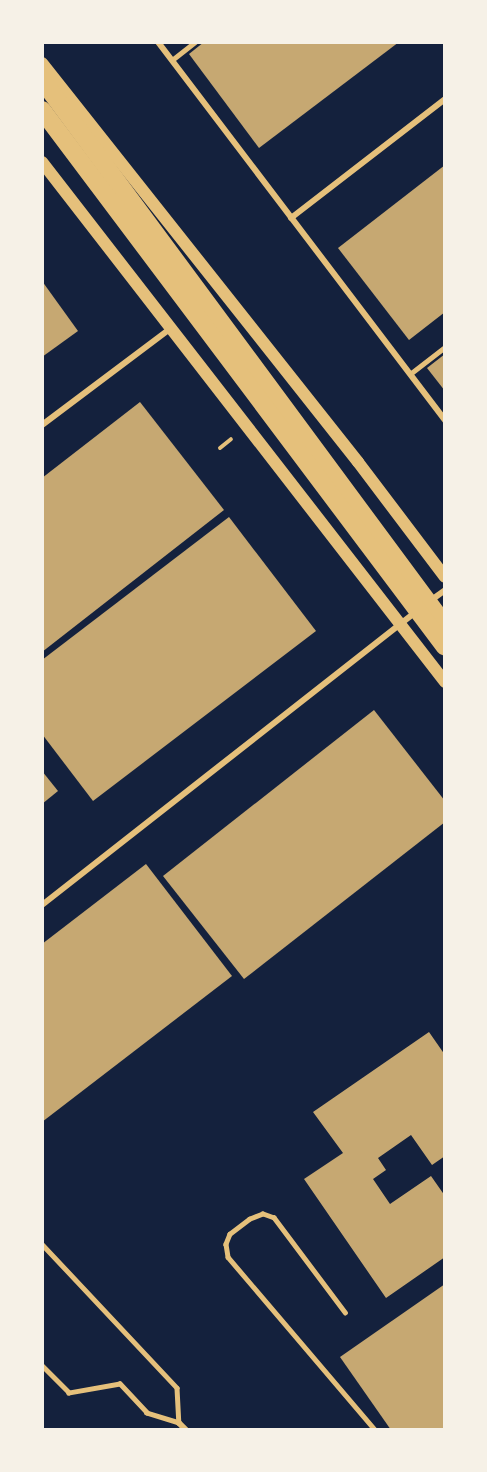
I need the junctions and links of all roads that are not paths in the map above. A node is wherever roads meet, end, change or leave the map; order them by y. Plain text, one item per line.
1 (158, 42) edge
2 (195, 42) edge
3 (172, 60) junction
4 (42, 63) edge
5 (42, 80) edge
6 (445, 99) edge
7 (42, 110) edge
8 (42, 162) edge
9 (291, 218) junction
10 (170, 329) junction
11 (445, 347) edge
12 (410, 374) junction
13 (445, 420) edge
14 (42, 425) edge
15 (445, 577) edge
16 (445, 590) edge
17 (400, 624) junction
18 (445, 625) edge
19 (445, 647) edge
20 (445, 682) edge
21 (42, 905) edge
22 (42, 1244) edge
23 (345, 1313) dead end
24 (42, 1365) edge
25 (179, 1423) junction
26 (186, 1430) edge
27 (375, 1430) edge

1 - 3 street
2 - 3 lane
3 - 9 street
4 - 15 main road
5 - 18 highway
6 - 9 street
7 - 19 highway
8 - 10 main road
9 - 12 street
10 - 14 street
10 - 17 main road
11 - 12 lane
12 - 13 street
16 - 17 street
17 - 20 main road
17 - 21 street
22 - 25 lane
23 - 27 lane
24 - 25 lane
25 - 26 street

